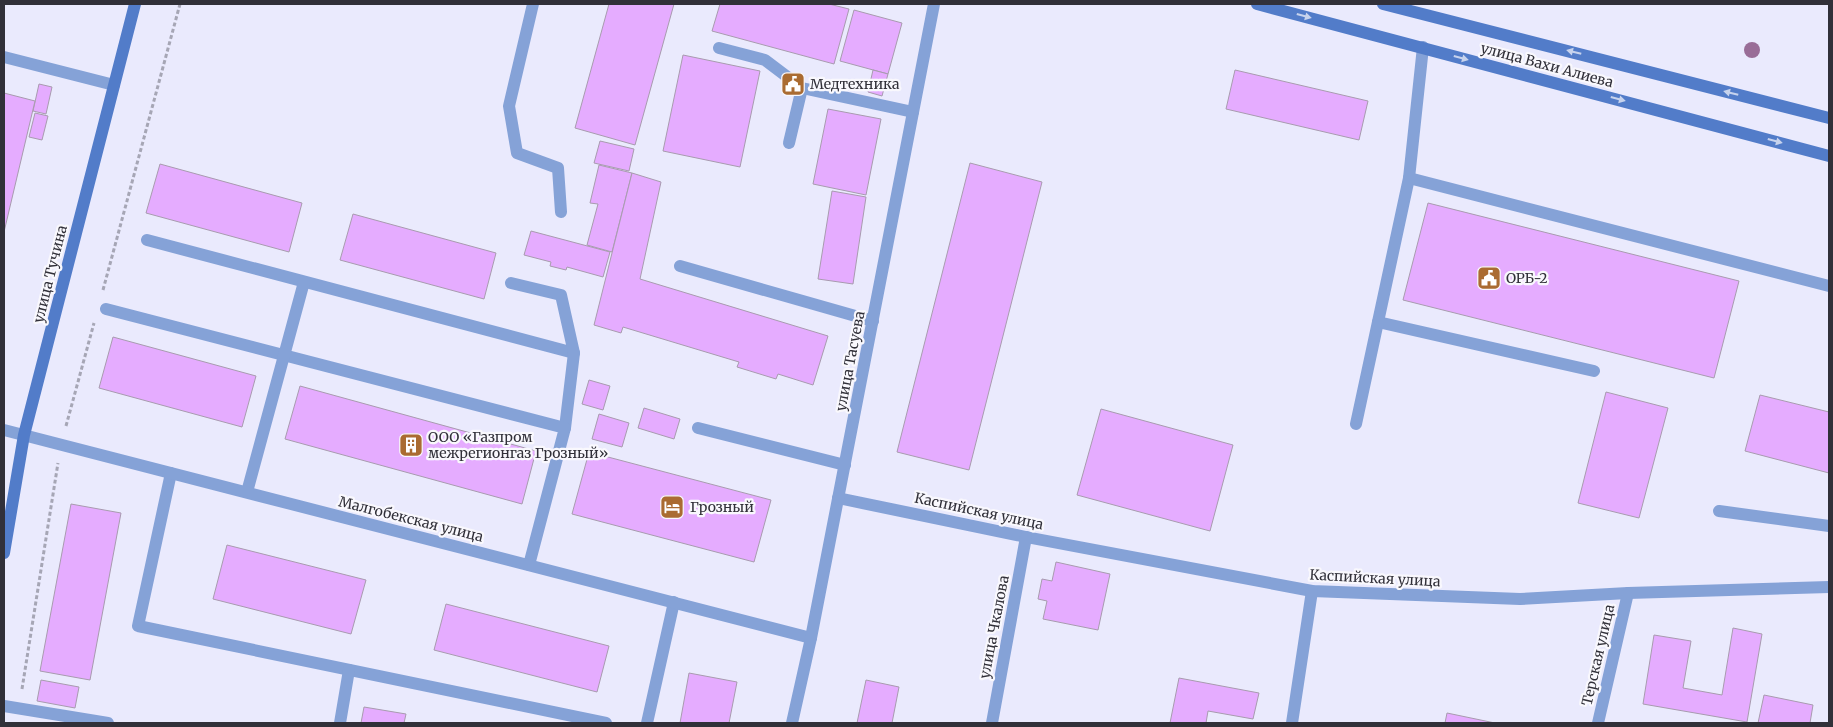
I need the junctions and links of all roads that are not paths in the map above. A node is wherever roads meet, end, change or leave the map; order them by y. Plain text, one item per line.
1 (135, 4) edge
2 (533, 4) edge
3 (934, 4) edge
4 (1257, 4) edge
5 (1383, 4) edge
6 (718, 48) dead end
7 (1423, 48) junction
8 (4, 57) edge
9 (114, 85) junction
10 (802, 88) junction
11 (913, 112) junction
12 (1829, 118) edge
13 (789, 143) dead end
14 (1829, 156) edge
15 (1409, 178) junction
16 (561, 212) dead end
17 (147, 240) dead end
18 (680, 266) dead end
19 (304, 282) junction
20 (511, 283) dead end
21 (1829, 286) edge
22 (106, 309) dead end
23 (873, 321) junction
24 (1378, 322) junction
25 (574, 353) junction
26 (284, 355) junction
27 (1594, 371) dead end
28 (1356, 424) dead end
29 (565, 428) junction
30 (698, 428) dead end
31 (4, 430) edge
32 (24, 435) junction
33 (844, 466) junction
34 (172, 473) junction
35 (247, 492) junction
36 (838, 498) junction
37 (1719, 511) dead end
38 (1829, 526) edge
39 (1026, 537) junction
40 (4, 553) edge
41 (528, 565) junction
42 (1829, 586) edge
43 (1312, 591) junction
44 (1628, 593) junction
45 (674, 602) junction
46 (811, 638) junction
47 (350, 670) junction
48 (4, 706) edge
49 (66, 720) edge
50 (108, 723) edge
51 (340, 723) edge
52 (606, 723) edge
53 (647, 723) edge
54 (792, 723) edge
55 (992, 723) edge
56 (1292, 723) edge
57 (1598, 723) edge

1 - 9 main road, улица Тучина
2 - 16 street
3 - 11 street, улица Тасуева
4 -> 7 main road, улица Вахи Алиева
12 -> 5 main road, улица Вахи Алиева
6 - 10 street
7 -> 14 main road, улица Вахи Алиева
7 - 15 street
8 - 9 street
9 - 32 main road, улица Тучина
10 - 11 street
10 - 13 street
11 - 23 street, улица Тасуева
15 - 21 street
15 - 24 street
17 - 19 street
18 - 23 street
19 - 25 street
19 - 26 street
20 - 25 street
22 - 26 street
23 - 33 street, улица Тасуева
24 - 27 street
24 - 28 street
25 - 29 street
26 - 29 street
26 - 35 street
29 - 41 street
30 - 33 street
31 - 32 street, Малгобекская улица
32 - 34 street, Малгобекская улица
32 - 40 main road, улица Тучина
33 - 36 street, улица Тасуева
34 - 35 street, Малгобекская улица
34 - 47 street
35 - 41 street, Малгобекская улица
36 - 39 street, Каспийская улица
36 - 46 street, улица Тасуева
37 - 38 street
39 - 43 street, Каспийская улица
39 - 55 street, улица Чкалова
41 - 45 street, Малгобекская улица
42 - 44 street, Каспийская улица
43 - 44 street, Каспийская улица
43 - 56 street
44 - 57 street, Терская улица
45 - 46 street, Малгобекская улица
45 - 53 street
46 - 54 street, улица Тасуева
47 - 51 street
47 - 52 street
48 - 49 street
49 - 50 street

